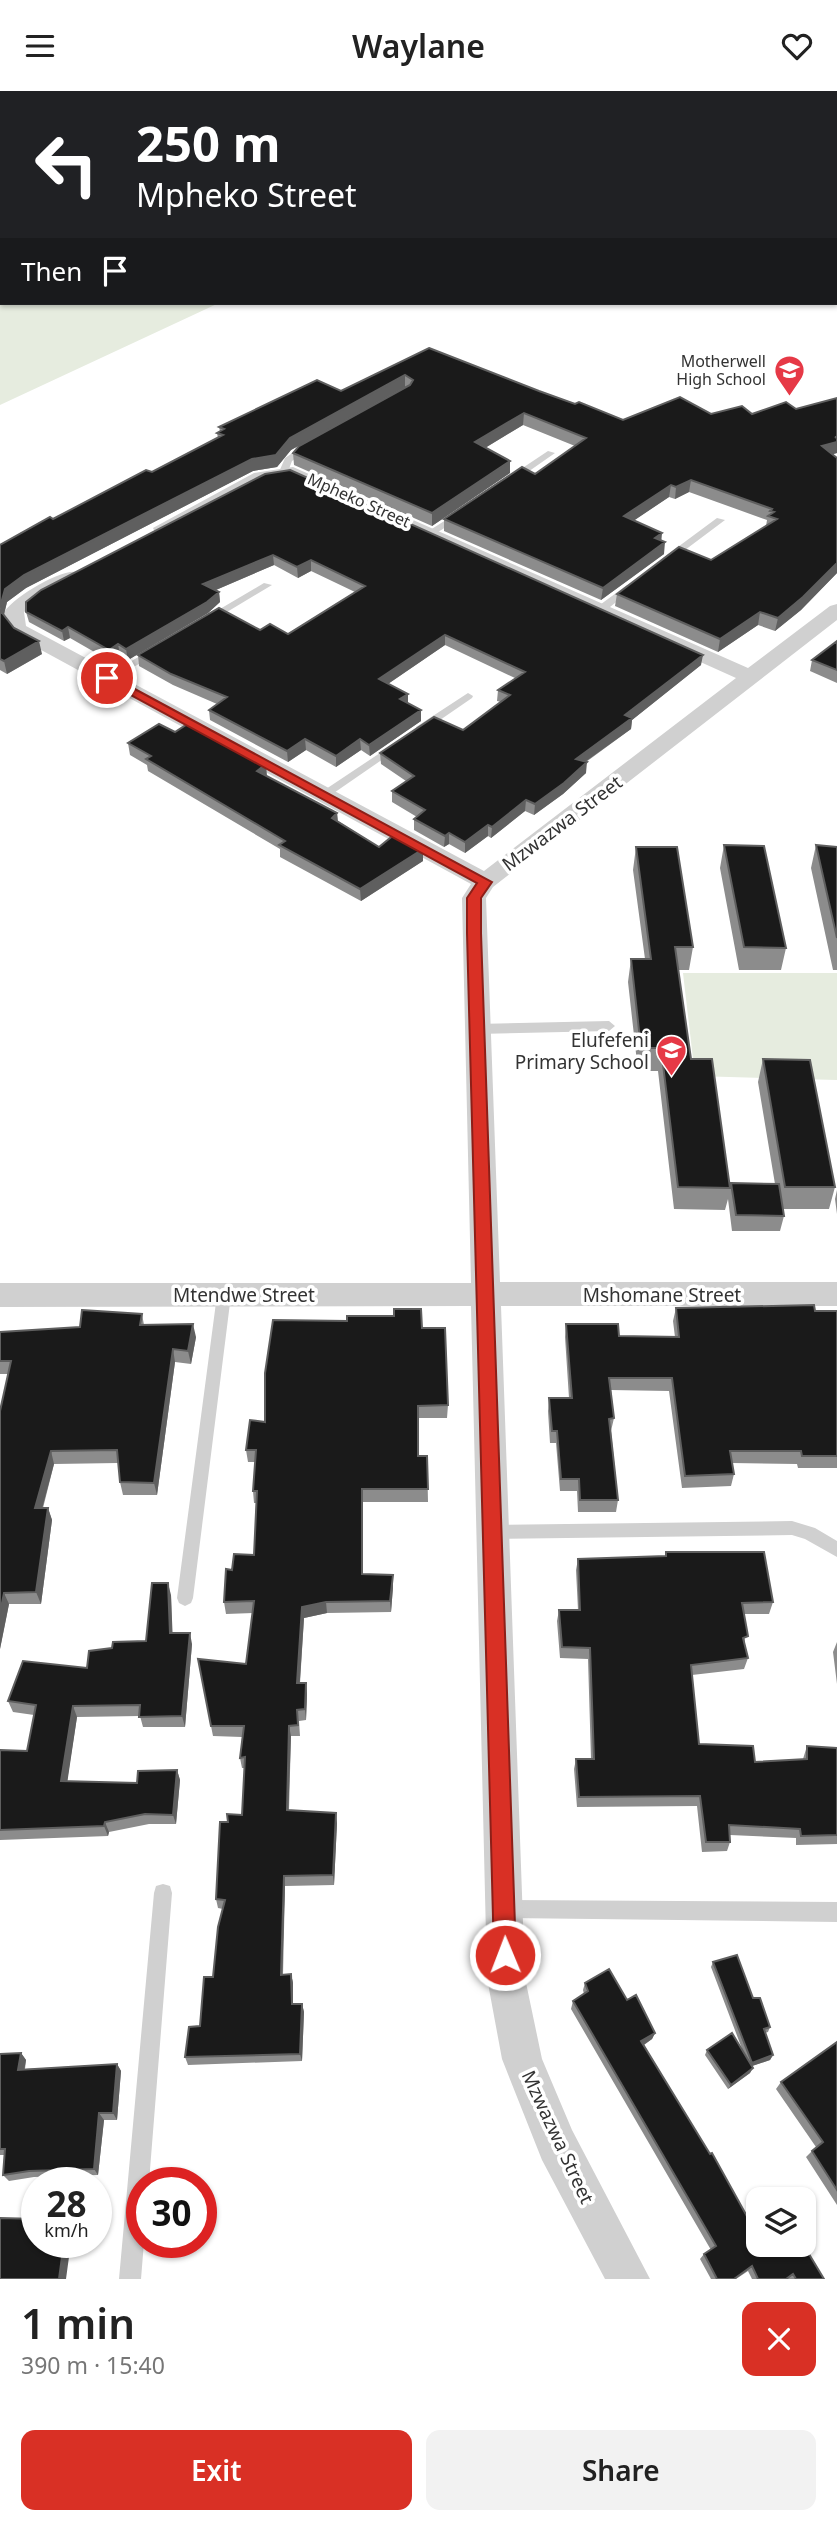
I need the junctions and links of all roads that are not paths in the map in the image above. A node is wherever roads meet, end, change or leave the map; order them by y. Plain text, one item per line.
1 (317, 442) edge
2 (551, 453) dead end
3 (284, 472) junction
4 (508, 482) edge
5 (464, 511) edge
6 (720, 520) dead end
7 (432, 532) junction
8 (145, 536) edge
9 (84, 568) edge
10 (655, 569) edge
11 (644, 577) edge
12 (267, 585) dead end
13 (601, 609) junction
14 (837, 610) edge
15 (199, 625) edge
16 (164, 645) edge
17 (107, 678) junction
18 (753, 678) junction
19 (468, 696) dead end
20 (413, 734) edge
21 (401, 742) edge
22 (324, 795) junction
23 (485, 882) junction
24 (609, 1026) dead end
25 (477, 1029) junction
26 (837, 1294) edge
27 (0, 1295) edge
28 (224, 1295) junction
29 (487, 1296) junction
30 (494, 1532) junction
31 (837, 1550) edge
32 (186, 1598) dead end
33 (163, 1893) dead end
34 (504, 1909) junction
35 (837, 1912) edge
36 (130, 2279) edge
37 (628, 2279) edge

1 - 3 lane
2 - 4 lane
3 - 7 street, Mpheko Street
3 - 8 street, Mpheko Street
5 - 7 lane
6 - 10 lane
7 - 13 street, Mpheko Street
9 - 17 street
11 - 13 lane
12 - 15 lane
13 - 18 street, Mpheko Street
14 - 18 street, Mzwazwa Street
16 - 17 lane
17 - 22 street
18 - 23 street, Mzwazwa Street
19 - 20 lane
21 - 22 lane
22 - 23 street
23 - 25 street, Mzwazwa Street
24 - 25 lane
25 - 29 street, Mzwazwa Street
26 - 29 street, Mshomane Street
27 - 28 street, Mtendwe Street
28 - 29 street, Mtendwe Street
28 - 32 lane
29 - 30 street, Mzwazwa Street
30 - 31 lane
30 - 34 street, Mzwazwa Street
33 - 36 lane
34 - 35 lane
34 - 37 street, Mzwazwa Street

